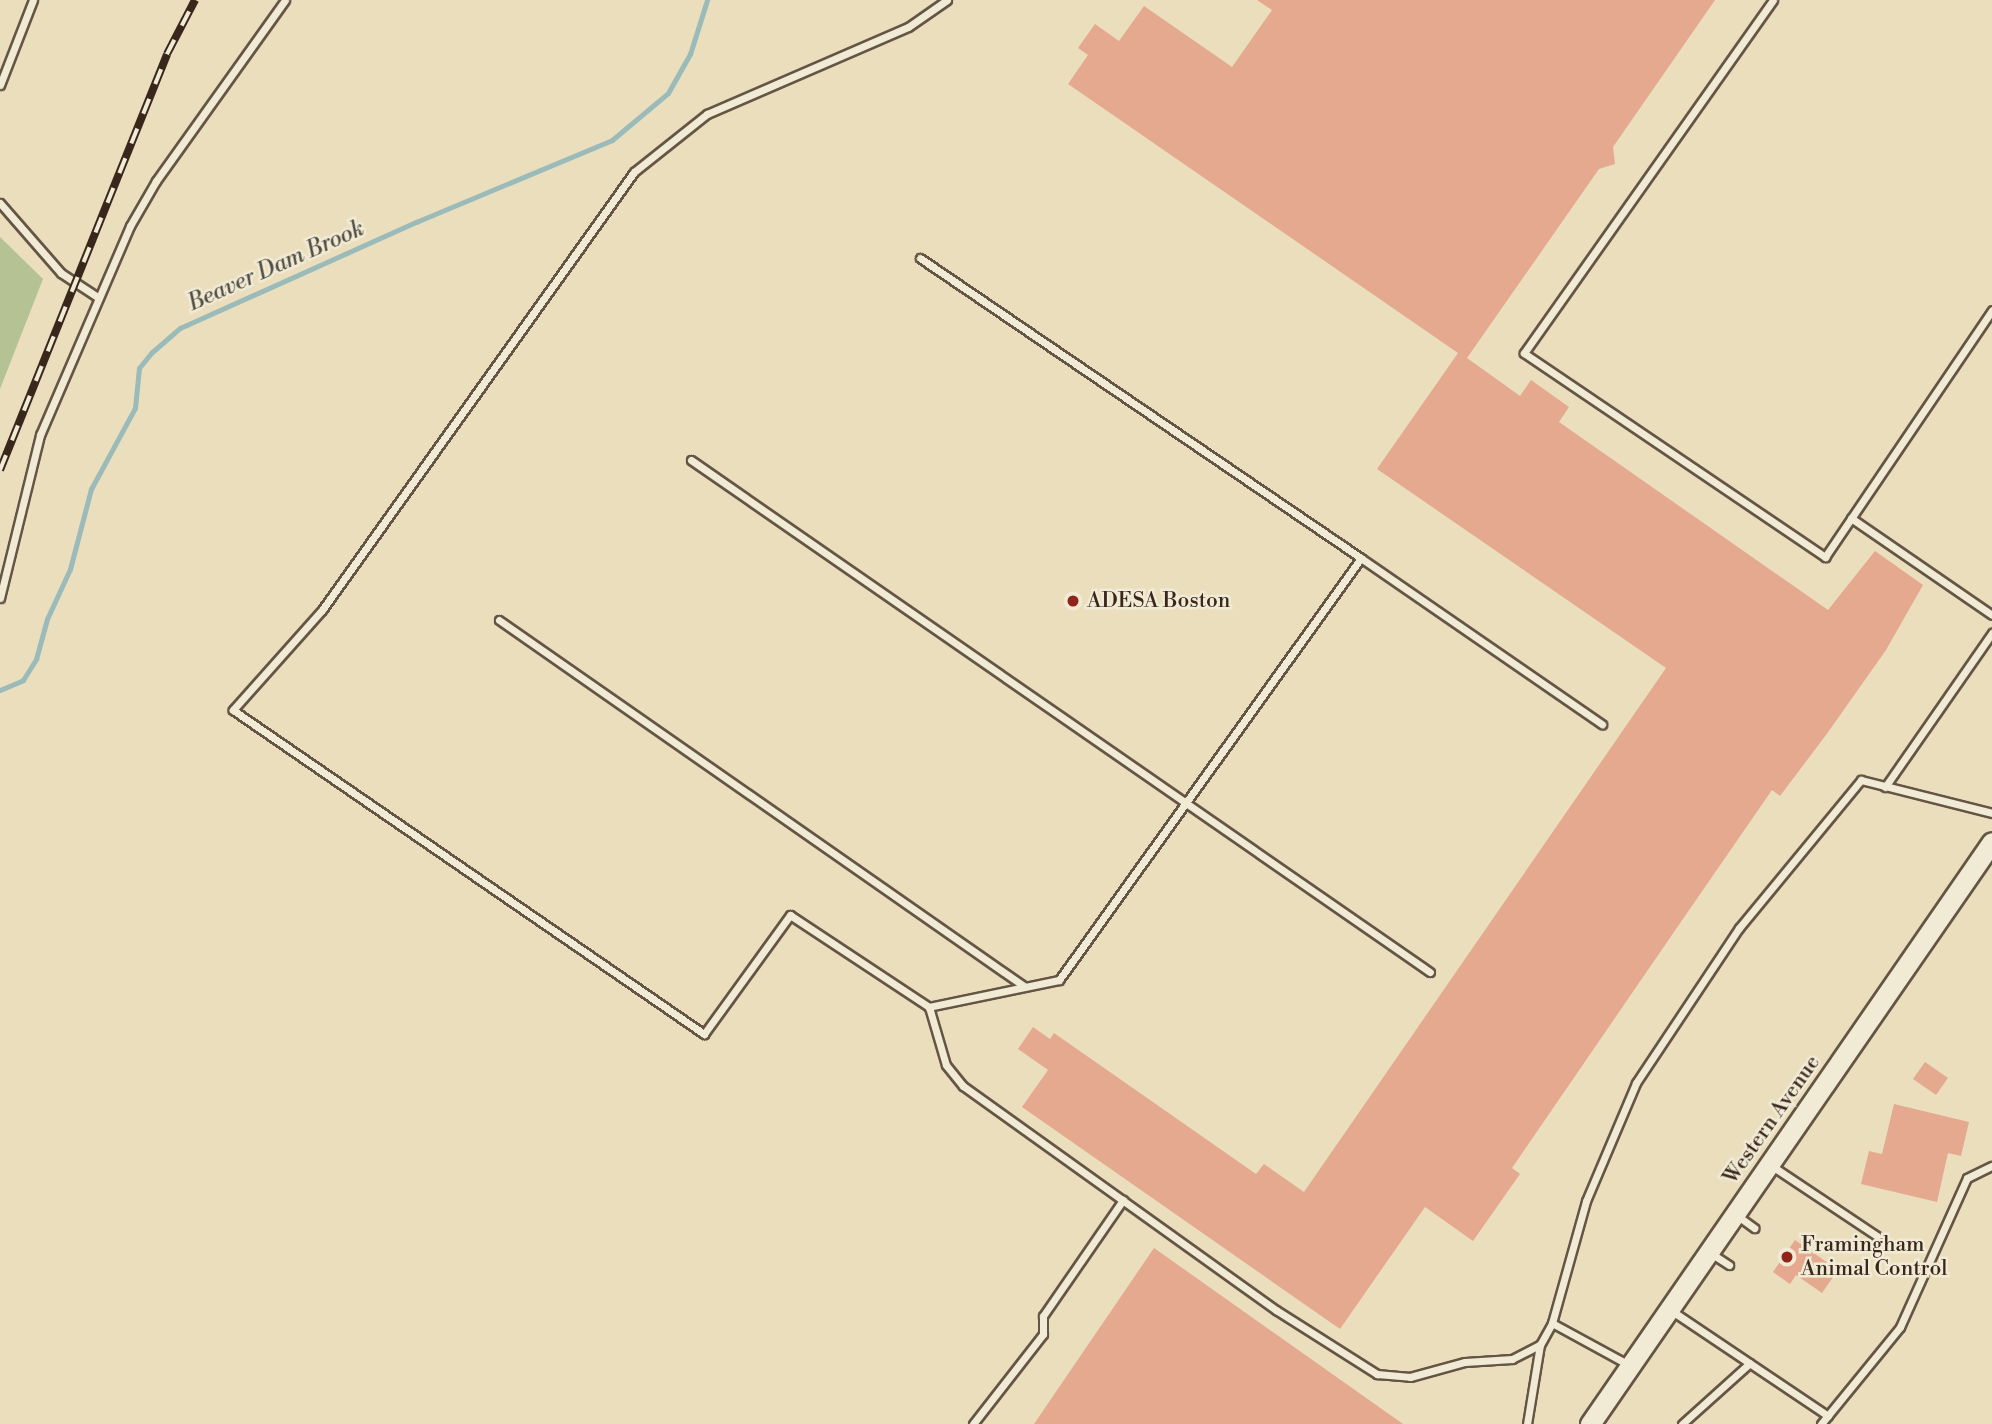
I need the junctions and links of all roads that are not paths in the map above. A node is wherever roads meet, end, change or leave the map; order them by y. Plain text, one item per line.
1 (33, 0) edge
2 (285, 0) edge
3 (947, 0) edge
4 (1773, 0) edge
5 (0, 85) edge
6 (0, 203) edge
7 (920, 258) dead end
8 (99, 298) junction
9 (1992, 310) edge
10 (691, 460) dead end
11 (1851, 518) junction
12 (1361, 558) junction
13 (0, 597) edge
14 (1992, 615) edge
15 (499, 620) dead end
16 (1992, 633) edge
17 (1602, 724) dead end
18 (1885, 787) junction
19 (1186, 803) junction
20 (1992, 813) edge
21 (1992, 842) edge
22 (1430, 972) dead end
23 (1025, 987) junction
24 (929, 1007) junction
25 (1769, 1164) junction
26 (1992, 1166) edge
27 (1123, 1200) junction
28 (1734, 1214) junction
29 (1754, 1228) dead end
30 (1877, 1236) dead end
31 (1708, 1251) junction
32 (1729, 1265) dead end
33 (1669, 1308) junction
34 (1552, 1323) junction
35 (1540, 1345) junction
36 (1750, 1363) junction
37 (1629, 1365) junction
38 (1828, 1416) junction
39 (974, 1424) edge
40 (1527, 1424) edge
41 (1590, 1424) edge
42 (1682, 1424) edge
43 (1821, 1424) edge

1 - 5 lane
2 - 8 lane
3 - 24 lane
4 - 11 lane
6 - 8 lane
7 - 12 lane
8 - 13 lane
9 - 11 lane
10 - 19 lane
11 - 14 lane
12 - 17 lane
12 - 19 lane
15 - 23 lane
16 - 18 lane
18 - 20 lane
18 - 34 lane
19 - 22 lane
19 - 23 lane
21 - 25 street, Western Avenue
23 - 24 lane
24 - 27 lane
25 - 28 street, Western Avenue
25 - 30 lane
26 - 38 lane
27 - 35 lane
27 - 39 lane
28 - 29 lane
28 - 31 street, Western Avenue
31 - 32 lane
31 - 33 street, Western Avenue
33 - 36 lane
33 - 37 street, Western Avenue
34 - 35 lane
34 - 37 lane
35 - 40 lane
36 - 38 lane
36 - 42 lane
37 - 41 street, Western Avenue
38 - 43 lane

